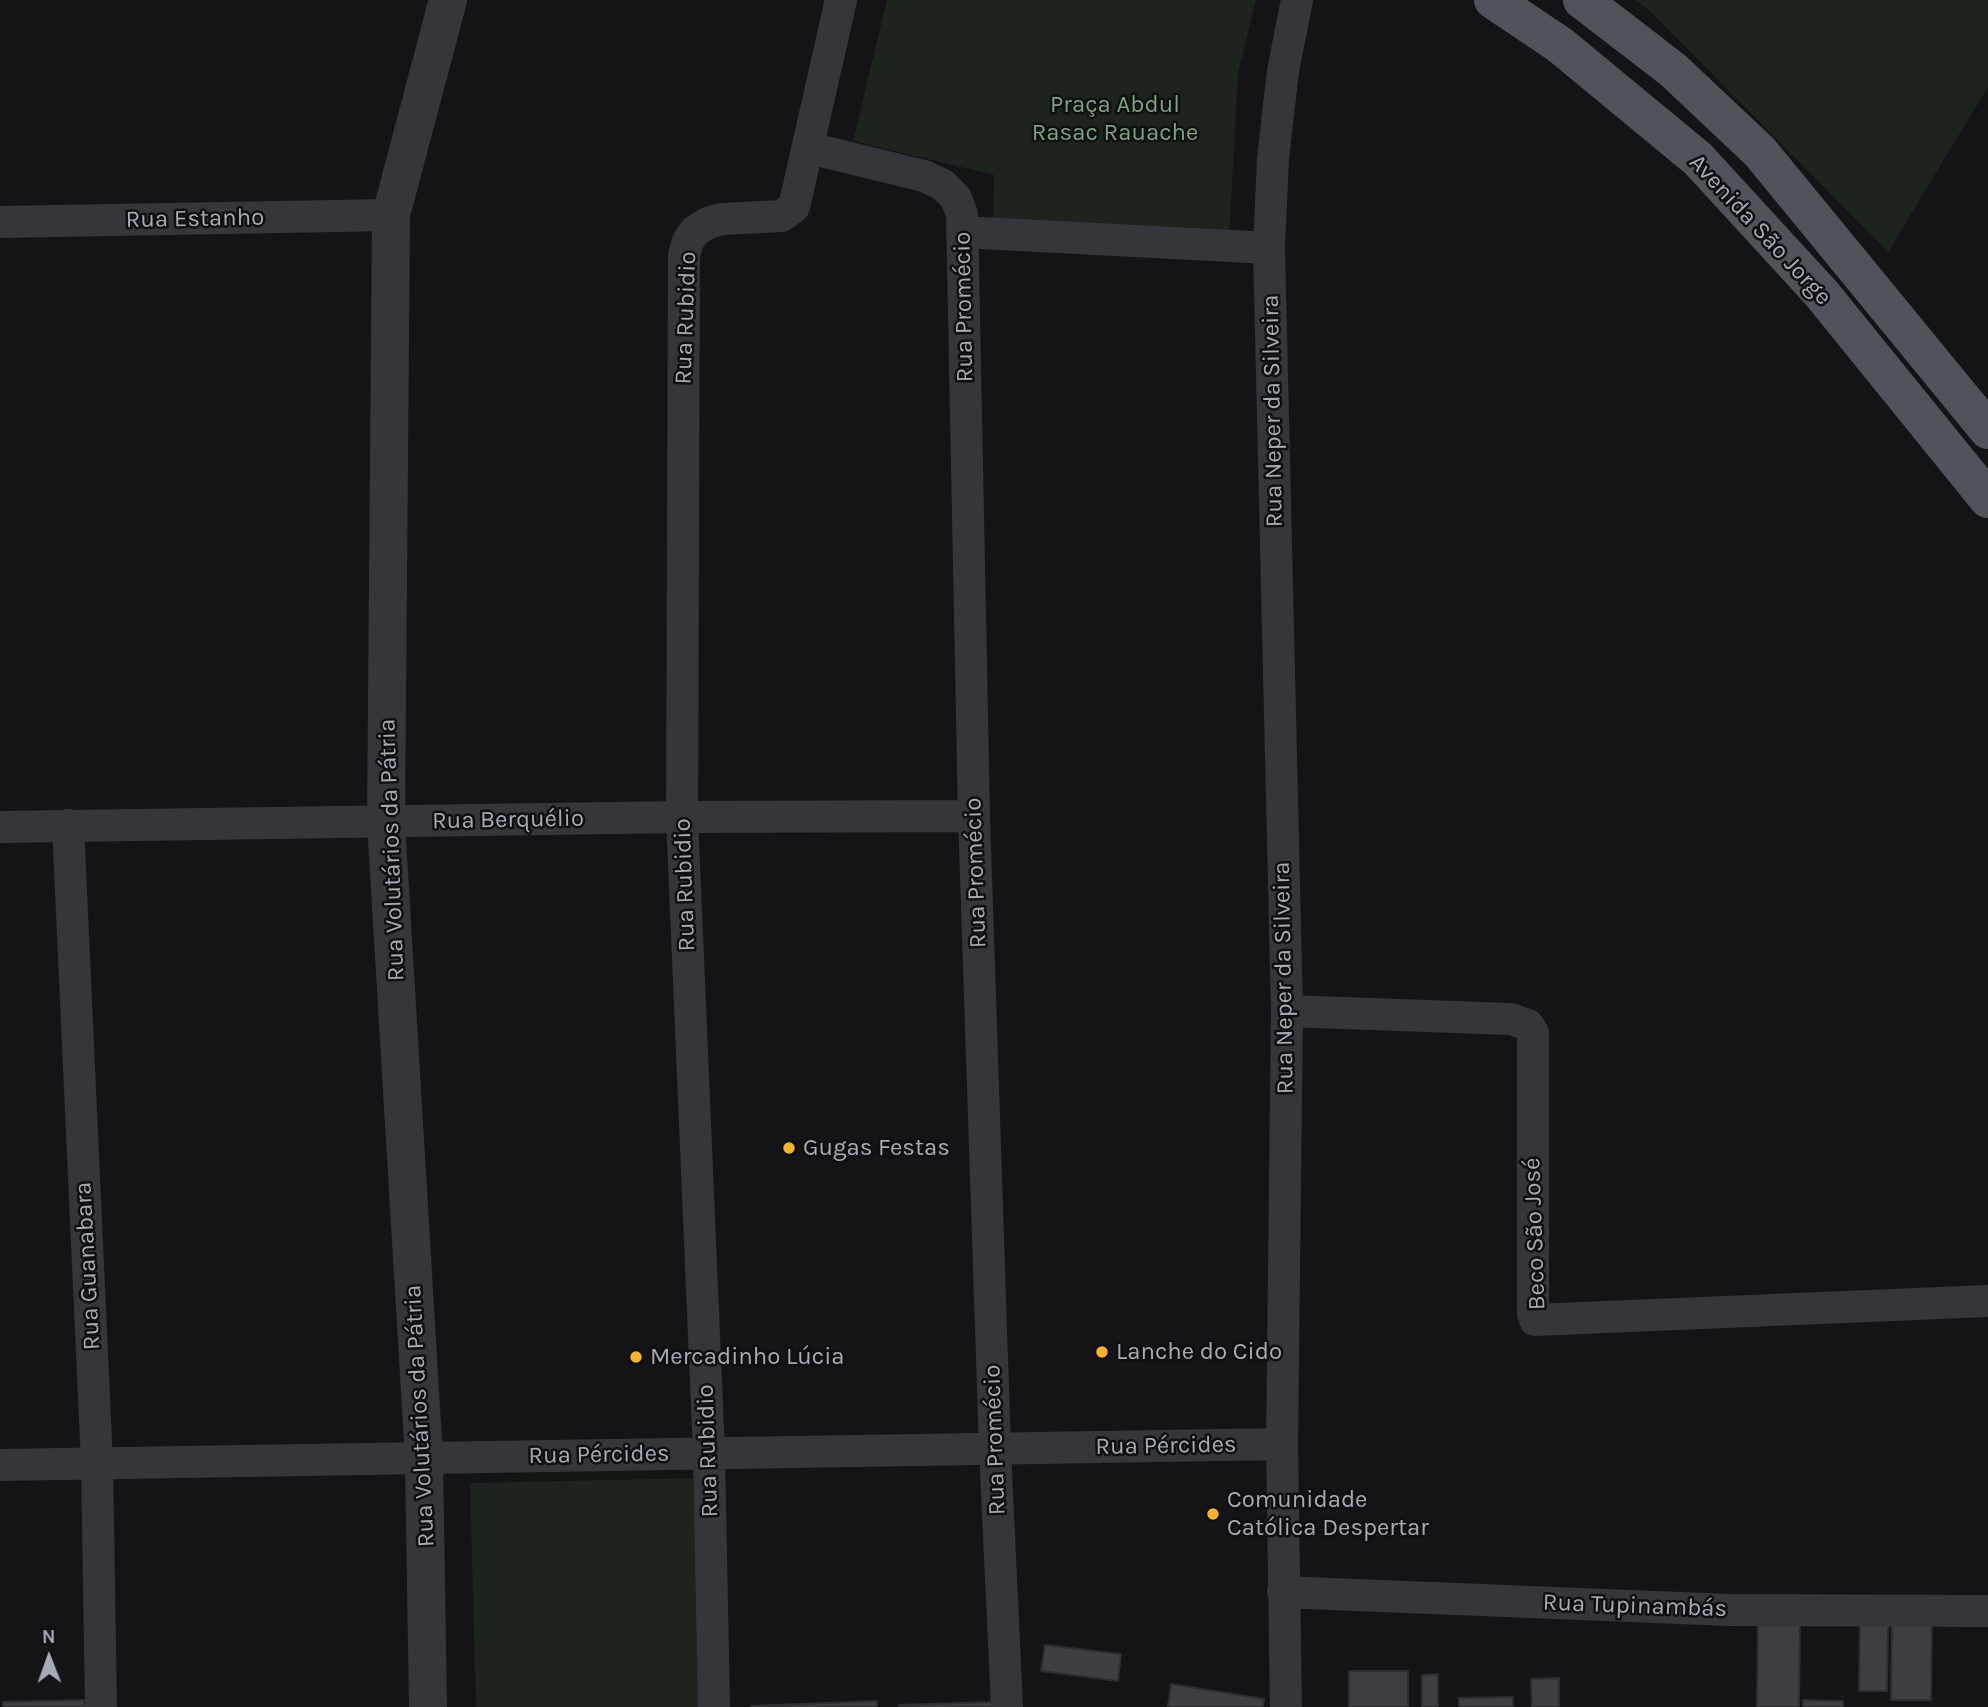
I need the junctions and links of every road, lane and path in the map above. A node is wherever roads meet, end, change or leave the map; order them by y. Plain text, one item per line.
1 (448, 0) edge
2 (841, 0) edge
3 (1297, 0) edge
4 (1493, 0) edge
5 (1582, 0) edge
6 (809, 148) junction
7 (391, 215) junction
8 (0, 222) edge
9 (962, 232) junction
10 (1269, 248) junction
11 (1988, 430) edge
12 (1988, 499) edge
13 (974, 816) junction
14 (682, 817) junction
15 (386, 822) junction
16 (68, 825) junction
17 (0, 827) edge
18 (1287, 1011) junction
19 (1988, 1301) edge
20 (1282, 1444) junction
21 (995, 1448) junction
22 (709, 1453) junction
23 (424, 1458) junction
24 (97, 1463) junction
25 (0, 1465) edge
26 (1283, 1592) junction
27 (1988, 1611) edge
28 (101, 1707) edge
29 (428, 1707) edge
30 (714, 1707) edge
31 (1007, 1707) edge
32 (1286, 1707) edge

1 - 7 street, Rua Volutários da Pátria
2 - 6 street
3 - 10 street, Rua Neper da Silveira
4 - 12 main road, Avenida São Jorge
5 - 11 main road, Avenida São Jorge
6 - 9 street, Rua Promécio
6 - 14 street, Rua Rubidio
7 - 8 street, Rua Estanho
7 - 15 street, Rua Volutários da Pátria
9 - 10 street
9 - 13 street, Rua Promécio
10 - 18 street, Rua Neper da Silveira
13 - 14 street, Rua Berquélio
13 - 21 street, Rua Promécio
14 - 15 street, Rua Berquélio
14 - 22 street, Rua Rubidio
15 - 16 street, Rua Berquélio
15 - 23 street, Rua Volutários da Pátria
16 - 17 street, Rua Berquélio
16 - 24 street, Rua Guanabara
18 - 19 street, Beco São José
18 - 20 street, Rua Neper da Silveira
20 - 21 street, Rua Pércides
20 - 26 street, Rua Neper da Silveira
21 - 22 street, Rua Pércides
21 - 31 street, Rua Promécio
22 - 23 street, Rua Pércides
22 - 30 street, Rua Rubidio
23 - 24 street, Rua Pércides
23 - 29 street, Rua Volutários da Pátria
24 - 25 street, Rua Pércides
24 - 28 street, Rua Guanabara
26 - 27 street, Rua Tupinambás
26 - 32 street, Rua Neper da Silveira

